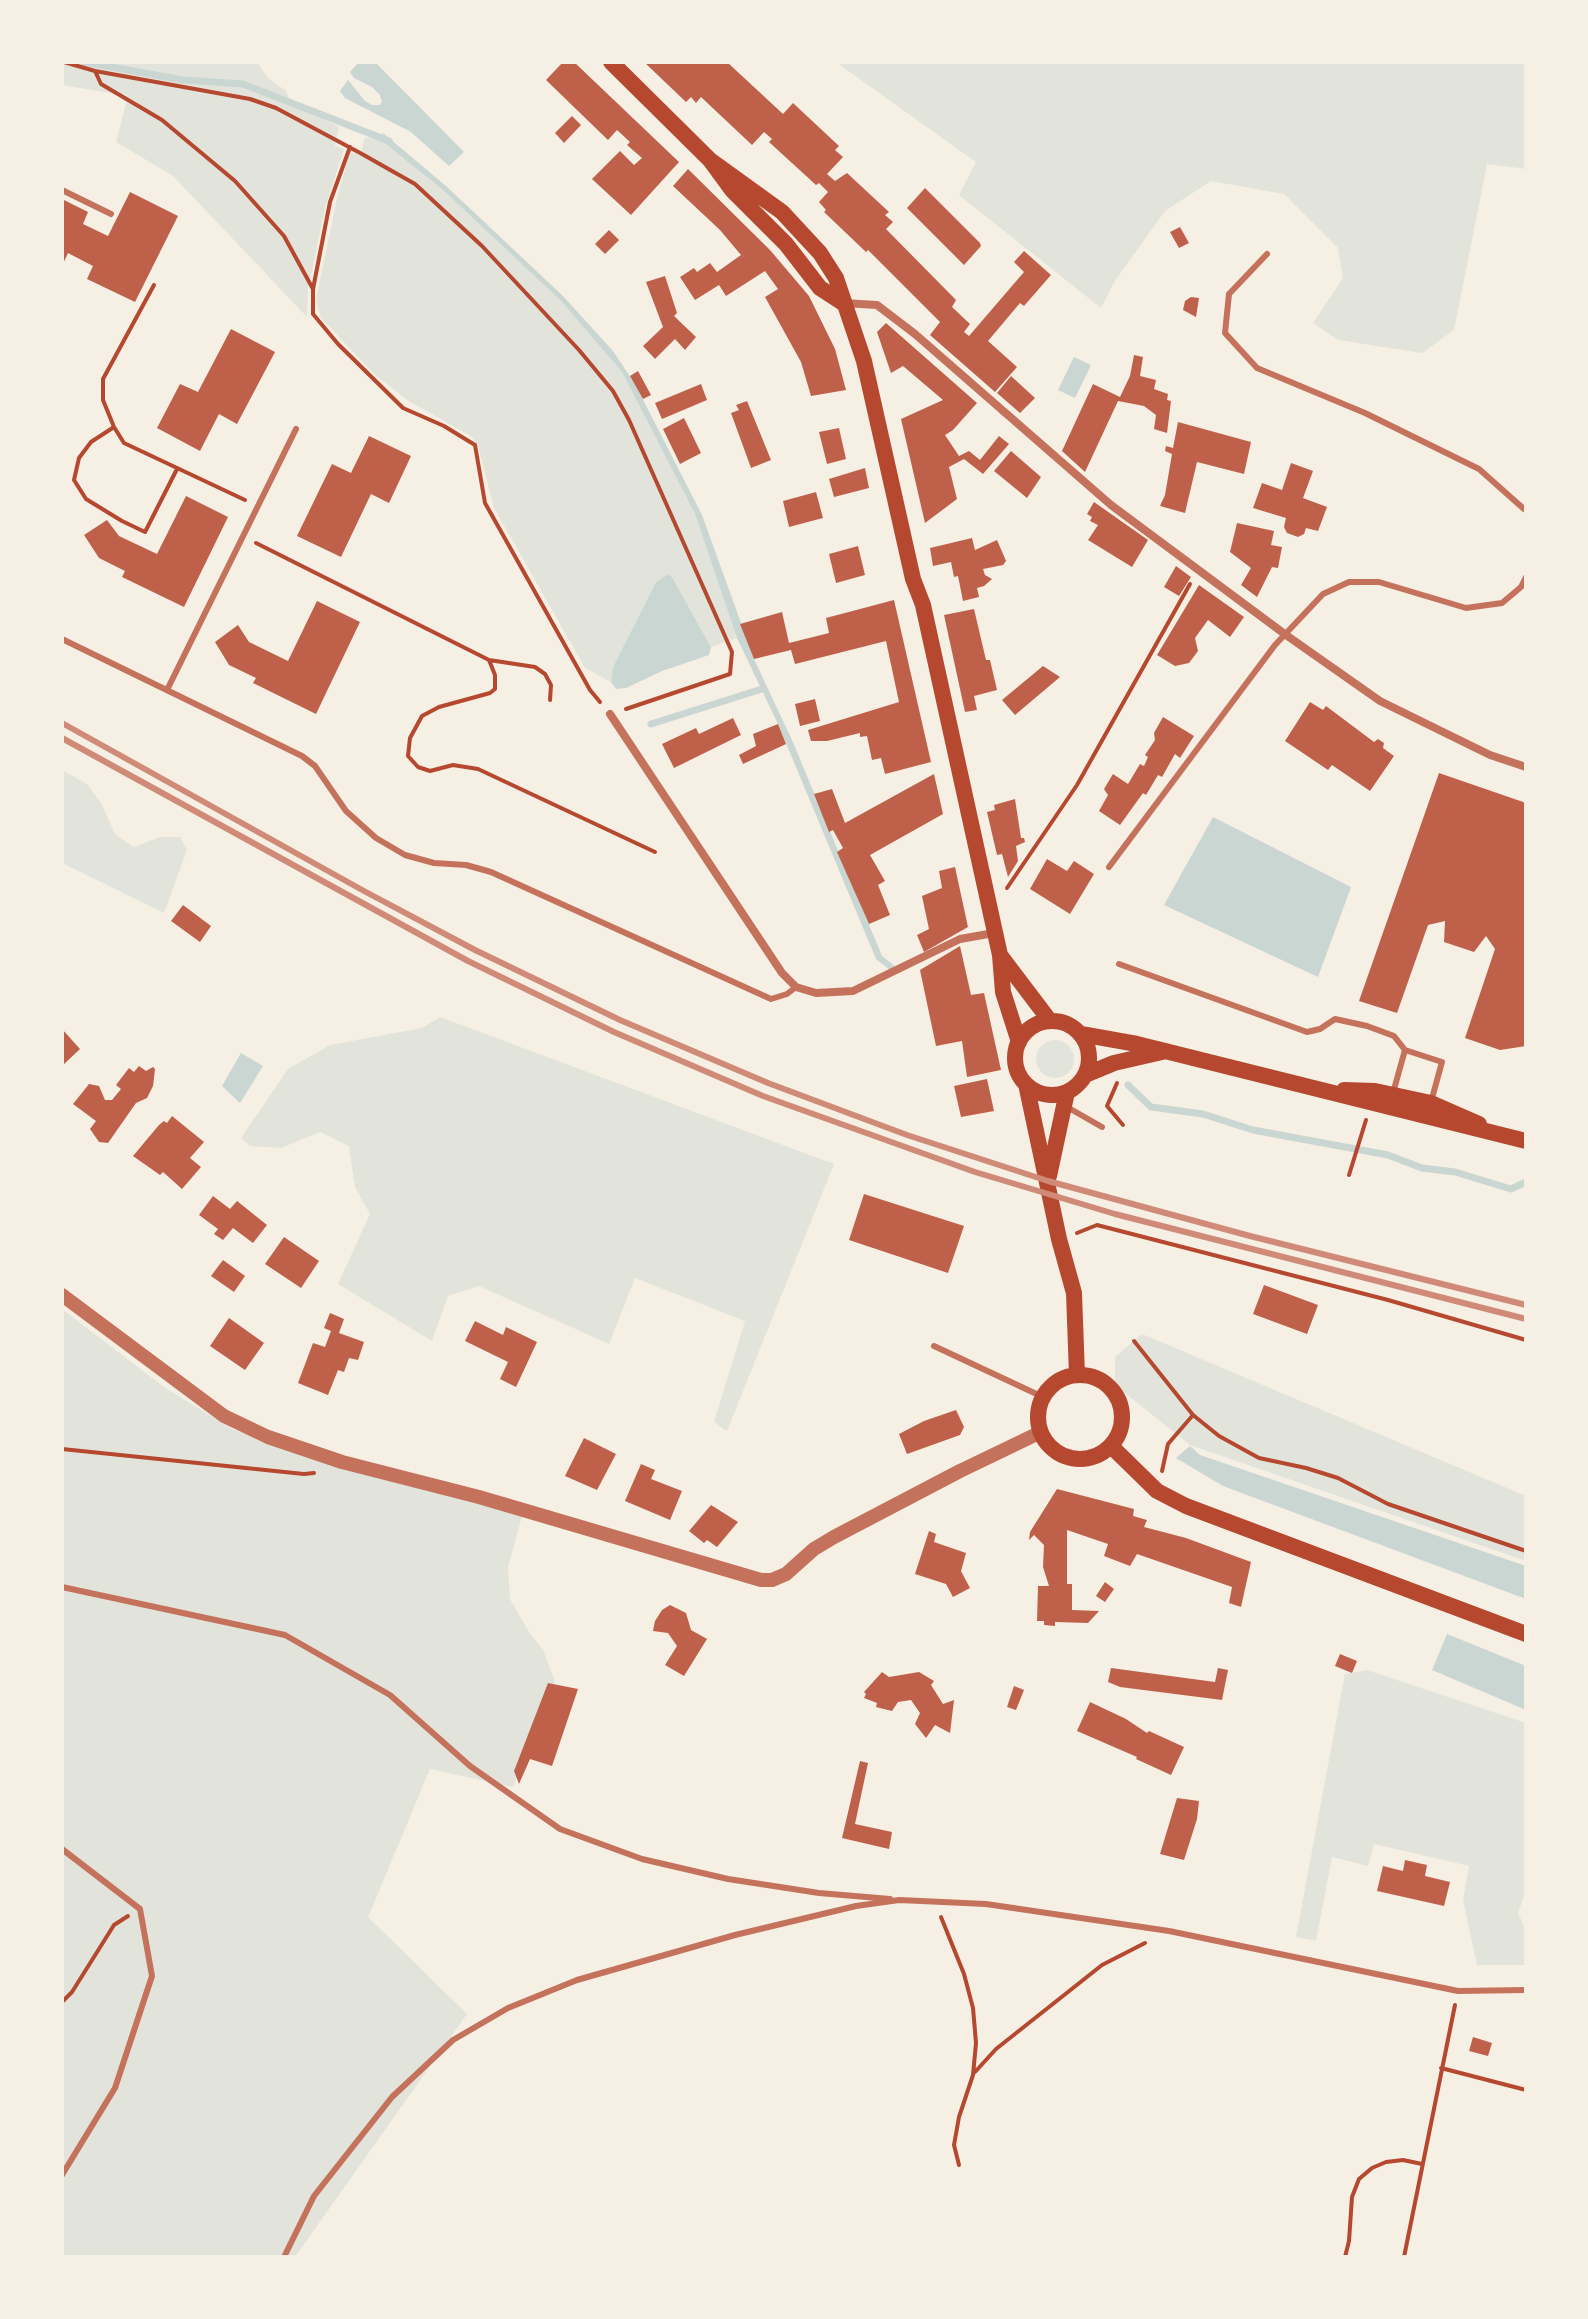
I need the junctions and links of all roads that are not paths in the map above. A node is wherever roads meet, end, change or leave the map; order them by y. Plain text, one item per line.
1 (611, 62) edge
2 (62, 190) edge
3 (111, 214) dead end
4 (1267, 254) dead end
5 (843, 303) junction
6 (296, 429) dead end
7 (1525, 509) edge
8 (1526, 577) edge
9 (1286, 635) junction
10 (62, 639) edge
11 (167, 690) junction
12 (610, 714) road end
13 (1526, 767) edge
14 (1109, 867) dead end
15 (994, 933) junction
16 (1000, 955) junction
17 (1119, 964) dead end
18 (796, 987) junction
19 (1050, 1021) junction
20 (1081, 1034) junction
21 (1019, 1042) junction
22 (1405, 1050) junction
23 (1164, 1051) junction
24 (1085, 1075) junction
25 (1026, 1084) junction
26 (1065, 1098) junction
27 (1390, 1101) junction
28 (1429, 1110) junction
29 (1102, 1127) dead end
30 (1526, 1141) edge
31 (1048, 1181) junction
32 (62, 1295) edge
33 (934, 1346) dead end
34 (1077, 1375) junction
35 (1043, 1397) junction
36 (1041, 1432) junction
37 (1111, 1446) junction
38 (62, 1587) edge
39 (1526, 1634) edge
40 (62, 1849) edge
41 (899, 1900) junction
42 (1526, 1990) edge
43 (62, 2175) edge
44 (284, 2257) edge

1 - 5 main road
2 - 3 lane
4 - 7 lane
5 - 9 street
5 - 15 main road
6 - 11 lane
8 - 9 lane
9 - 13 street
9 - 14 lane
10 - 11 lane
11 - 18 lane
12 - 18 street
15 - 16 main road
15 - 18 street
16 - 19 main road
16 - 21 main road
17 - 22 lane
19 - 20 main road
19 - 21 main road
20 - 23 main road
20 - 24 main road
21 - 25 main road
22 - 27 lane
22 - 28 lane
23 - 24 main road
23 - 27 main road
24 - 26 main road
25 - 26 main road
25 - 31 main road
26 - 29 lane
26 - 31 main road
27 - 28 main road
28 - 30 main road
31 - 34 main road
32 - 36 street
33 - 35 lane
34 - 35 main road
34 - 37 main road
35 - 36 main road
36 - 37 main road
37 - 39 main road
38 - 41 lane
40 - 43 lane
41 - 42 lane
41 - 44 lane

